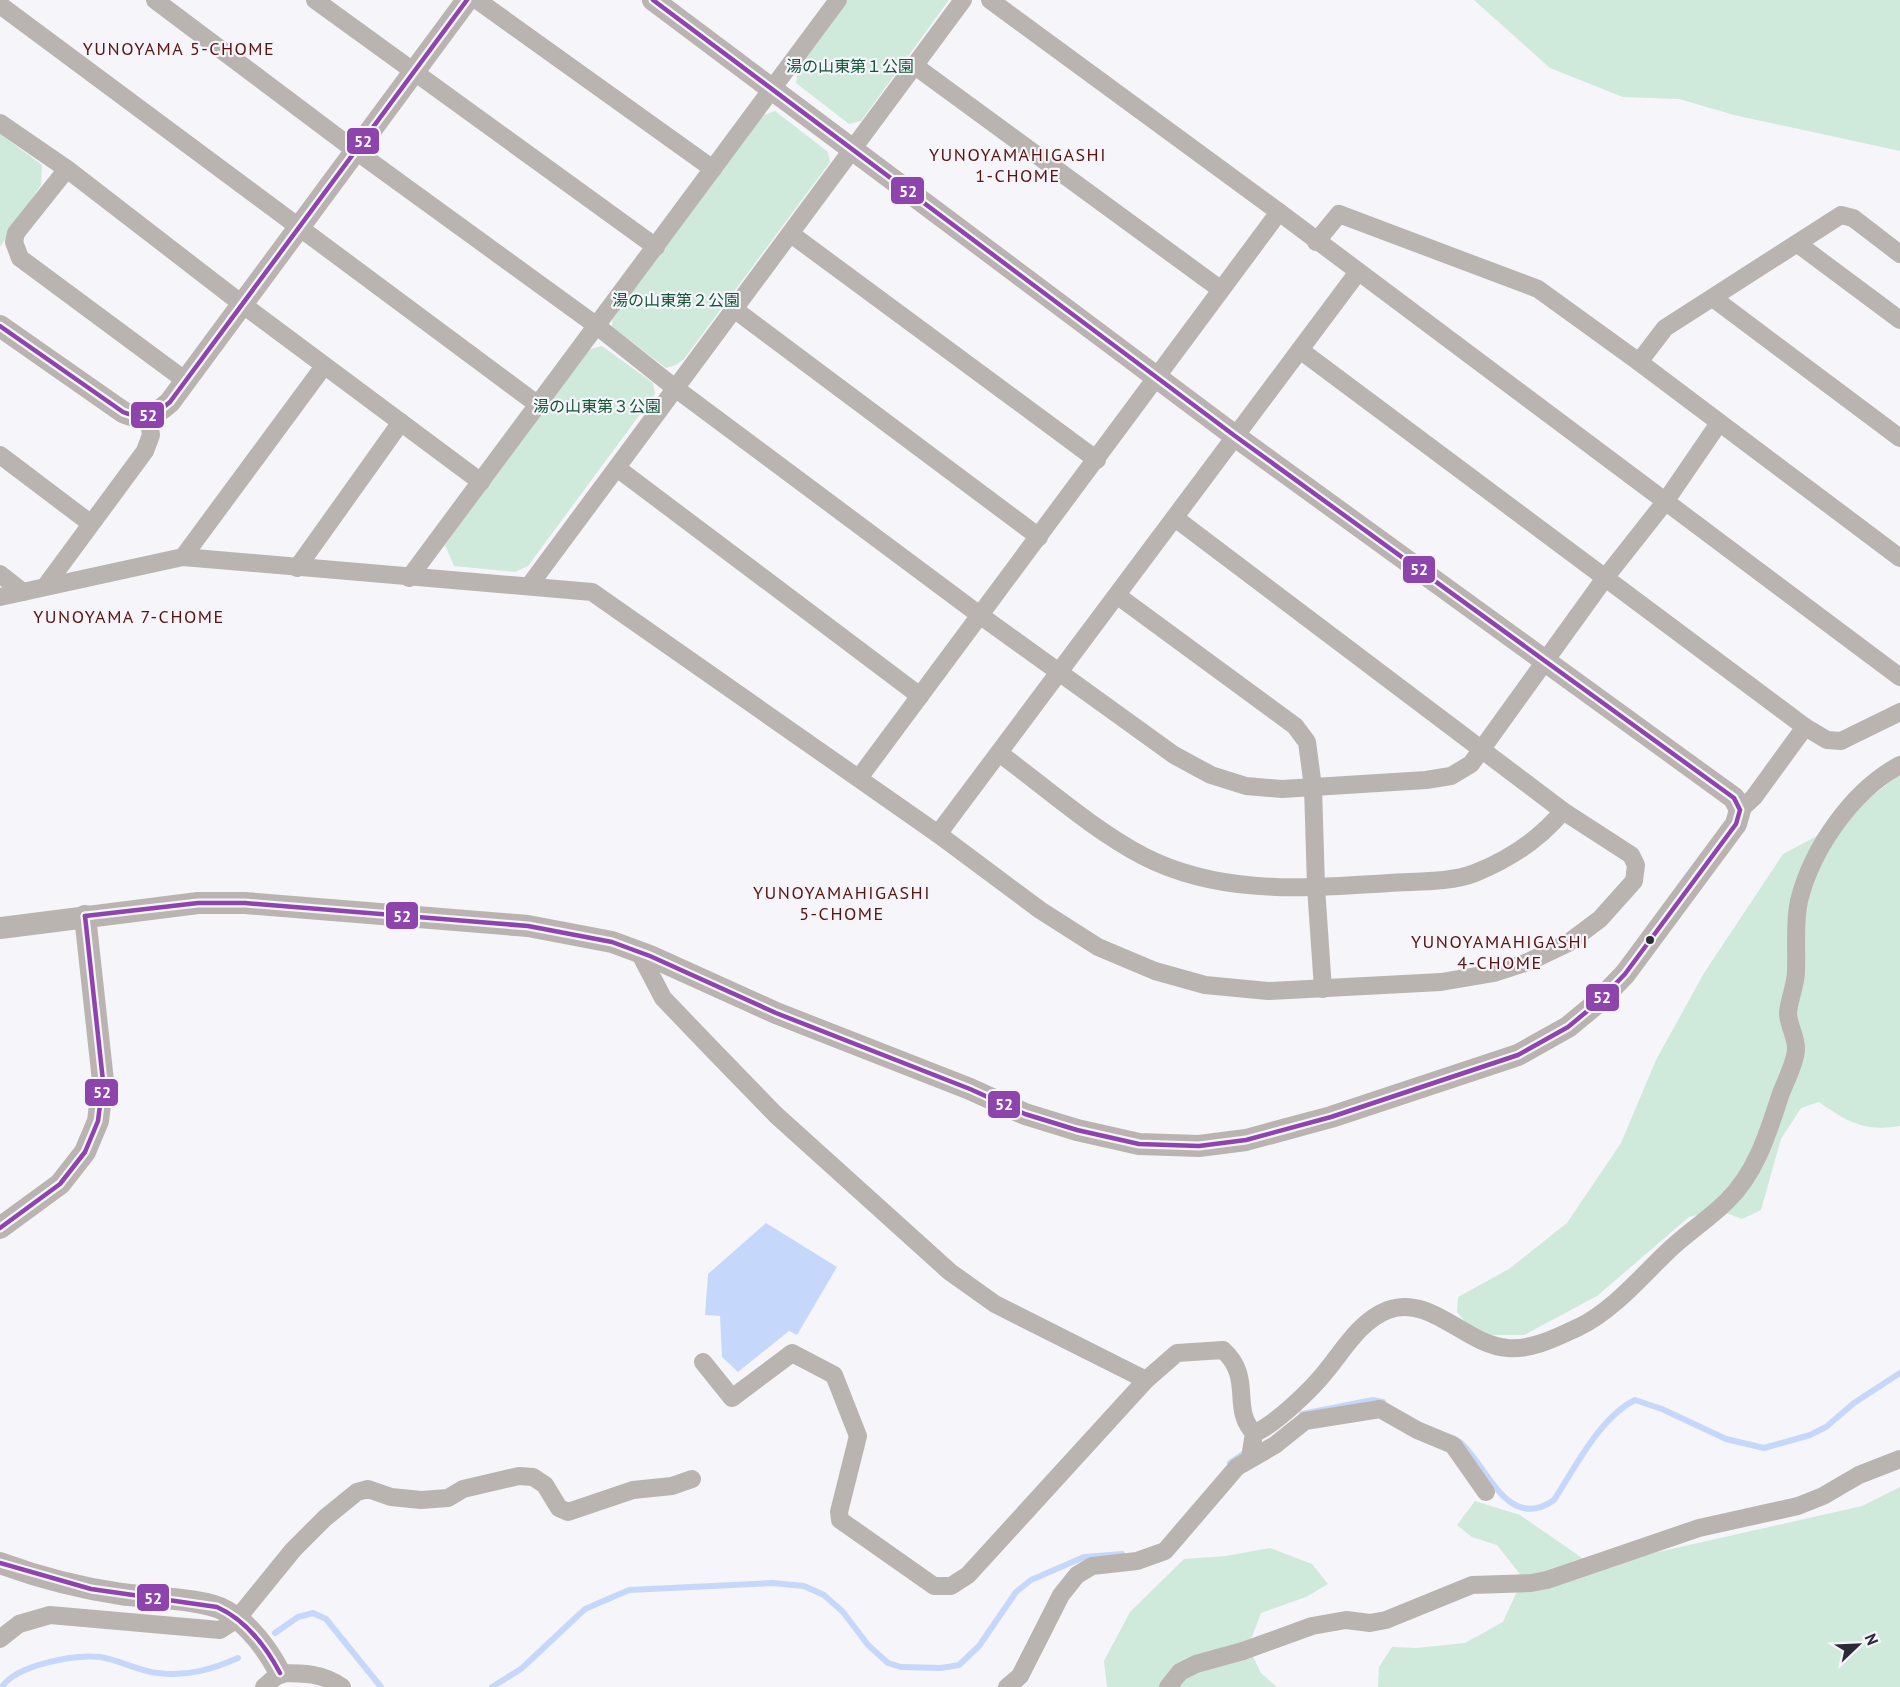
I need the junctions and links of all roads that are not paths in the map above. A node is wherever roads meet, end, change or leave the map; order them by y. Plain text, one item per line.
1 (155, 0) edge
2 (315, 0) edge
3 (467, 0) edge
4 (477, 0) edge
5 (653, 0) edge
6 (838, 0) edge
7 (963, 0) edge
8 (990, 0) edge
9 (3, 6) edge
10 (915, 66) junction
11 (411, 72) junction
12 (772, 90) junction
13 (0, 123) edge
14 (853, 149) junction
15 (356, 151) junction
16 (67, 169) junction
17 (713, 170) junction
18 (1280, 212) junction
19 (299, 226) junction
20 (791, 234) junction
21 (1316, 242) junction
22 (1798, 244) junction
23 (656, 247) junction
24 (1900, 254) edge
25 (1358, 272) junction
26 (1220, 290) junction
27 (1713, 298) junction
28 (242, 304) junction
29 (734, 309) junction
30 (1900, 320) edge
31 (0, 326) edge
32 (597, 326) junction
33 (1300, 350) junction
34 (1639, 362) junction
35 (324, 366) junction
36 (1158, 378) junction
37 (186, 381) junction
38 (675, 388) junction
39 (537, 404) junction
40 (148, 416) junction
41 (401, 422) junction
42 (1719, 423) junction
43 (1235, 436) junction
44 (1900, 438) edge
45 (0, 455) edge
46 (1097, 460) junction
47 (617, 468) junction
48 (481, 482) junction
49 (1665, 502) junction
50 (1175, 518) junction
51 (90, 523) junction
52 (1039, 537) junction
53 (183, 557) junction
54 (1900, 558) edge
55 (297, 568) junction
56 (0, 574) edge
57 (409, 578) junction
58 (1605, 578) junction
59 (48, 584) junction
60 (529, 586) junction
61 (23, 592) junction
62 (1118, 596) junction
63 (0, 597) edge
64 (981, 616) junction
65 (1545, 664) junction
66 (1057, 672) junction
67 (1900, 676) edge
68 (920, 696) junction
69 (1900, 712) edge
70 (1805, 727) junction
71 (1483, 748) junction
72 (999, 753) junction
73 (1900, 765) edge
74 (859, 778) junction
75 (1313, 787) junction
76 (1740, 810) junction
77 (1563, 811) junction
78 (938, 834) junction
79 (1316, 887) junction
80 (85, 916) junction
81 (0, 928) edge
82 (639, 951) junction
83 (1323, 989) junction
84 (0, 1228) edge
85 (703, 1362) dead end
86 (1146, 1380) junction
87 (1254, 1433) junction
88 (1250, 1458) junction
89 (1900, 1459) edge
90 (692, 1479) dead end
91 (1486, 1492) dead end
92 (0, 1563) edge
93 (237, 1619) junction
94 (0, 1640) edge
95 (272, 1680) edge
96 (342, 1687) edge
97 (1007, 1687) edge
98 (1168, 1687) edge

1 - 15 street
2 - 11 street
3 - 11 street
4 - 17 street
5 - 12 street
6 - 12 street
7 - 10 street
8 - 18 street
9 - 19 street
10 - 14 street
10 - 26 street
11 - 15 street
11 - 23 street
12 - 14 street
12 - 17 street
13 - 16 street
14 - 20 street
14 - 36 street
15 - 19 street
15 - 32 street
16 - 28 street
16 - 37 street
17 - 23 street
18 - 21 street
18 - 26 street
19 - 28 street
19 - 39 street
20 - 29 street
20 - 46 street
21 - 25 street
21 - 34 street
22 - 24 street
22 - 27 street
22 - 30 street
23 - 32 street
25 - 33 street
25 - 49 street
26 - 36 street
27 - 34 street
27 - 44 street
28 - 35 street
28 - 37 street
29 - 38 street
29 - 52 street
31 - 40 street
32 - 38 street
32 - 39 street
33 - 43 street
33 - 58 street
34 - 42 street
35 - 41 street
35 - 53 street
36 - 43 street
36 - 46 street
37 - 40 street
38 - 47 street
38 - 64 street
39 - 48 street
40 - 51 street
41 - 48 street
41 - 55 street
42 - 49 street
42 - 54 street
43 - 50 street
43 - 65 street
45 - 51 street
46 - 52 street
47 - 60 street
47 - 68 street
48 - 57 street
49 - 58 street
49 - 67 street
50 - 62 street
50 - 71 street
51 - 59 street
52 - 64 street
53 - 55 street
53 - 59 street
55 - 57 street
56 - 61 street
57 - 60 street
58 - 65 street
58 - 70 street
59 - 61 street
60 - 74 street
61 - 63 street
62 - 66 street
62 - 75 street
64 - 66 street
64 - 68 street
65 - 71 street
65 - 76 street
66 - 72 street
66 - 75 street
68 - 74 street
69 - 70 street
70 - 76 street
71 - 75 street
71 - 77 street
72 - 78 street
72 - 79 street
73 - 87 street
74 - 78 street
75 - 79 street
76 - 82 street
77 - 79 street
77 - 83 street
78 - 83 street
79 - 83 street
80 - 81 street
80 - 82 street
80 - 84 street
82 - 86 street
85 - 86 street
86 - 87 street
87 - 88 street
88 - 91 street
88 - 97 street
89 - 98 street
90 - 93 street
92 - 93 street
93 - 94 street
93 - 95 street
95 - 96 street

